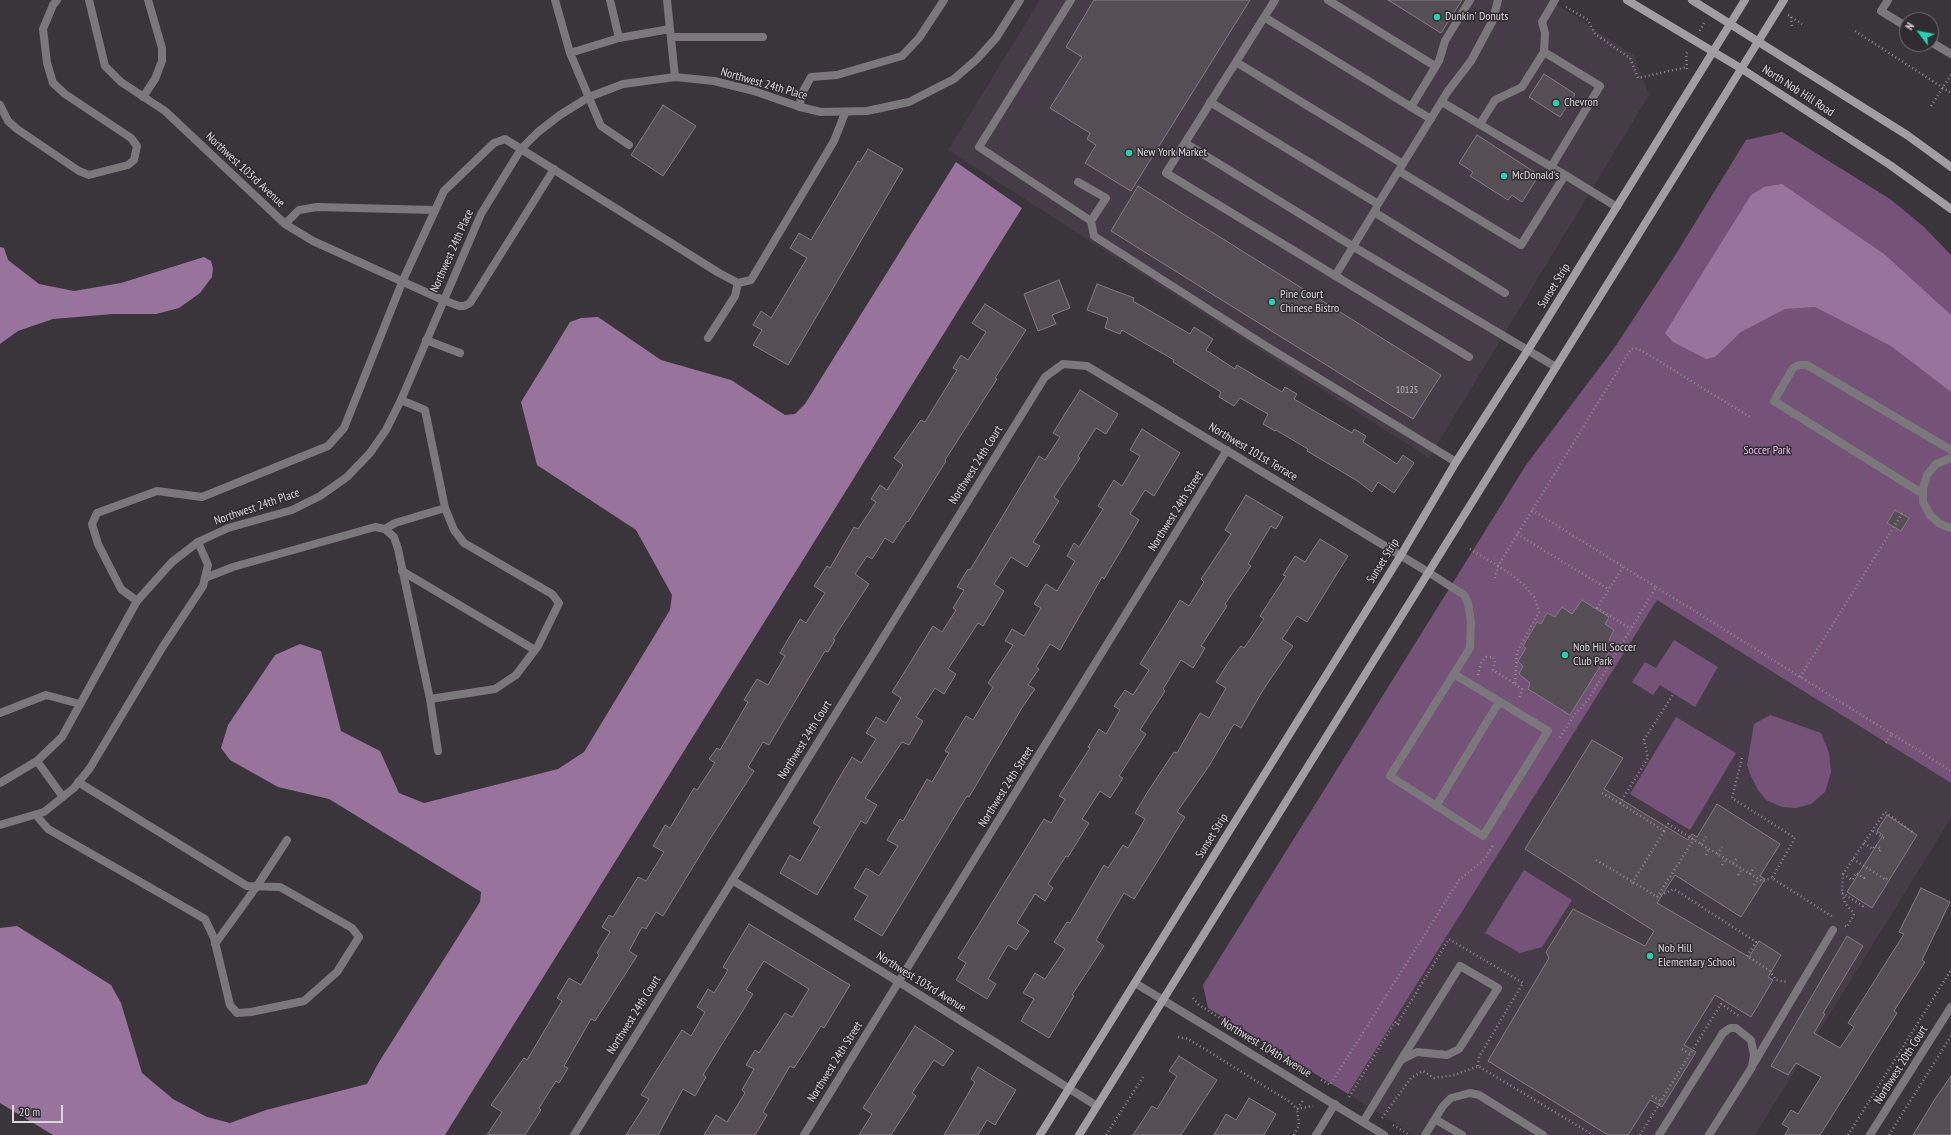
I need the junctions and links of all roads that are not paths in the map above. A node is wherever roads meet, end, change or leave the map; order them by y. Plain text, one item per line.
1 (57, 0) edge
2 (88, 0) edge
3 (148, 0) edge
4 (555, 0) edge
5 (610, 0) edge
6 (667, 0) edge
7 (944, 0) edge
8 (1020, 0) edge
9 (1071, 0) edge
10 (1275, 0) edge
11 (1328, 0) edge
12 (1470, 0) edge
13 (1498, 0) edge
14 (1628, 0) edge
15 (1692, 0) edge
16 (1745, 0) edge
17 (1784, 0) edge
18 (1888, 0) edge
19 (1558, 2) edge
20 (1264, 17) junction
21 (1899, 22) edge
22 (1731, 23) junction
23 (670, 33) junction
24 (763, 37) dead end
25 (619, 38) junction
26 (1759, 41) junction
27 (1939, 46) edge
28 (1950, 51) edge
29 (1544, 52) junction
30 (1713, 52) junction
31 (570, 53) junction
32 (1236, 62) junction
33 (1435, 66) junction
34 (1742, 69) junction
35 (675, 77) junction
36 (143, 97) junction
37 (589, 97) junction
38 (1210, 102) junction
39 (1442, 102) junction
40 (0, 105) edge
41 (800, 107) junction
42 (1411, 107) junction
43 (845, 113) junction
44 (1431, 119) junction
45 (1480, 124) junction
46 (1184, 143) junction
47 (629, 145) dead end
48 (521, 149) junction
49 (1403, 164) junction
50 (1551, 167) junction
51 (1951, 168) edge
52 (554, 169) junction
53 (1399, 171) junction
54 (1565, 175) junction
55 (1078, 182) dead end
56 (1378, 204) junction
57 (1617, 207) junction
58 (1951, 209) edge
59 (434, 210) junction
60 (1374, 212) junction
61 (1092, 221) junction
62 (285, 224) junction
63 (1354, 247) junction
64 (1335, 276) junction
65 (403, 280) junction
66 (738, 283) junction
67 (1505, 293) dead end
68 (443, 300) junction
69 (708, 338) dead end
70 (426, 340) junction
71 (1528, 350) junction
72 (460, 353) dead end
73 (1469, 357) dead end
74 (1063, 364) joint
75 (1556, 367) junction
76 (401, 400) junction
77 (1227, 450) junction
78 (1951, 450) edge
79 (1951, 458) edge
80 (1456, 462) junction
81 (1923, 494) junction
82 (445, 508) junction
83 (1951, 528) edge
84 (385, 529) junction
85 (198, 542) junction
86 (1401, 555) junction
87 (402, 571) junction
88 (1428, 572) junction
89 (205, 578) junction
90 (137, 601) junction
91 (535, 650) junction
92 (1454, 674) junction
93 (430, 699) junction
94 (1499, 702) junction
95 (80, 704) junction
96 (0, 713) edge
97 (438, 751) dead end
98 (38, 761) junction
99 (78, 782) junction
100 (0, 783) edge
101 (63, 797) junction
102 (1436, 806) junction
103 (36, 815) junction
104 (0, 825) edge
105 (286, 840) dead end
106 (732, 880) junction
107 (257, 886) junction
108 (1833, 930) dead end
109 (215, 944) junction
110 (899, 982) junction
111 (1135, 983) junction
112 (1163, 1001) junction
113 (1951, 1007) edge
114 (1401, 1060) junction
115 (1752, 1067) junction
116 (1069, 1088) junction
117 (1334, 1103) junction
118 (1097, 1106) junction
119 (1435, 1118) junction
120 (1363, 1122) junction
121 (574, 1135) edge
122 (804, 1135) edge
123 (1040, 1135) edge
124 (1079, 1135) edge
125 (1316, 1135) edge
126 (1384, 1135) edge
127 (1425, 1135) edge
128 (1462, 1135) edge
129 (1543, 1135) edge
130 (1658, 1135) edge
131 (1709, 1135) edge
132 (1870, 1135) edge

1 - 40 street
2 - 36 street, Northwest 103rd Avenue
3 - 36 street
4 - 31 street
5 - 25 street
6 - 23 street
7 - 41 street
8 - 43 street, Northwest 24th Place
9 - 61 street
10 - 20 street
11 - 33 street
12 - 33 street
13 - 39 street
14 - 30 street, North Nob Hill Road
15 - 22 street, North Nob Hill Road
16 - 22 street, Sunset Strip
17 - 26 street
18 - 21 street
19 - 29 street
20 - 32 street
20 - 42 street
22 - 26 street, North Nob Hill Road
22 - 30 street, Sunset Strip
23 - 24 street
23 - 25 street
23 - 35 street
25 - 31 street
26 - 34 street
26 - 51 street, North Nob Hill Road
27 - 28 street
29 - 45 street
29 - 50 street
30 - 34 street, North Nob Hill Road
30 - 57 street, Sunset Strip
31 - 37 street
32 - 38 street
32 - 49 street
33 - 42 street
34 - 58 street, North Nob Hill Road
34 - 75 street
35 - 37 street, Northwest 24th Place
35 - 41 street, Northwest 24th Place
36 - 62 street, Northwest 103rd Avenue
37 - 47 street
37 - 48 street, Northwest 24th Place
38 - 46 street
38 - 56 street
39 - 44 street
39 - 45 street
41 - 43 street, Northwest 24th Place
42 - 44 street
43 - 66 street
44 - 49 street
45 - 50 street
46 - 63 street
46 - 64 street
48 - 52 street
48 - 59 street
48 - 68 street, Northwest 24th Place
49 - 53 street
50 - 54 street
52 - 66 street
52 - 68 street, Northwest 103rd Avenue
53 - 54 street
53 - 56 street
54 - 57 street
55 - 61 street
56 - 60 street
57 - 71 street, Sunset Strip
59 - 62 street
59 - 65 street
60 - 63 street
60 - 67 street
61 - 80 street
62 - 65 street, Northwest 103rd Avenue
63 - 64 street
63 - 71 street
64 - 73 street
65 - 68 street, Northwest 103rd Avenue
65 - 90 street
66 - 69 street
68 - 70 street, Northwest 24th Place
70 - 72 street
70 - 76 street, Northwest 24th Place
71 - 75 street
71 - 80 street, Sunset Strip
74 - 77 street, Northwest 101st Terrace
74 - 106 street, Northwest 24th Court
75 - 88 street
76 - 82 street
76 - 85 street, Northwest 24th Place
77 - 86 street, Northwest 101st Terrace
77 - 110 street, Northwest 24th Street
78 - 81 street
79 - 81 street
80 - 86 street, Sunset Strip
81 - 83 street
82 - 84 street
82 - 91 street
84 - 87 street
84 - 89 street
85 - 89 street
85 - 90 street, Northwest 24th Place
86 - 88 street, Northwest 101st Terrace
86 - 111 street, Sunset Strip
87 - 91 street
87 - 93 street
88 - 92 street, Northwest 101st Terrace
88 - 112 street
89 - 99 street
90 - 95 street, Northwest 24th Place
91 - 93 street
92 - 94 street
92 - 102 street, Northwest 101st Terrace
93 - 97 street
94 - 102 street
94 - 102 street
95 - 96 street
95 - 98 street, Northwest 24th Place
98 - 100 street
98 - 101 street
99 - 101 street
99 - 107 street
101 - 103 street
103 - 104 street
103 - 109 street
105 - 107 street
106 - 110 street, Northwest 103rd Avenue
106 - 121 street, Northwest 24th Court
107 - 109 street
107 - 109 street
108 - 115 street
110 - 116 street, Northwest 103rd Avenue
110 - 122 street, Northwest 24th Street
111 - 112 street, Northwest 104th Avenue
111 - 116 street, Sunset Strip
112 - 117 street, Northwest 104th Avenue
112 - 118 street
113 - 132 street, Northwest 20th Court
114 - 114 street
114 - 120 street
115 - 130 street
115 - 131 street
116 - 118 street, Northwest 103rd Avenue
116 - 123 street, Sunset Strip
117 - 120 street, Northwest 104th Avenue
117 - 125 street
118 - 124 street
119 - 127 street
119 - 128 street
119 - 129 street
120 - 126 street, Northwest 104th Avenue

